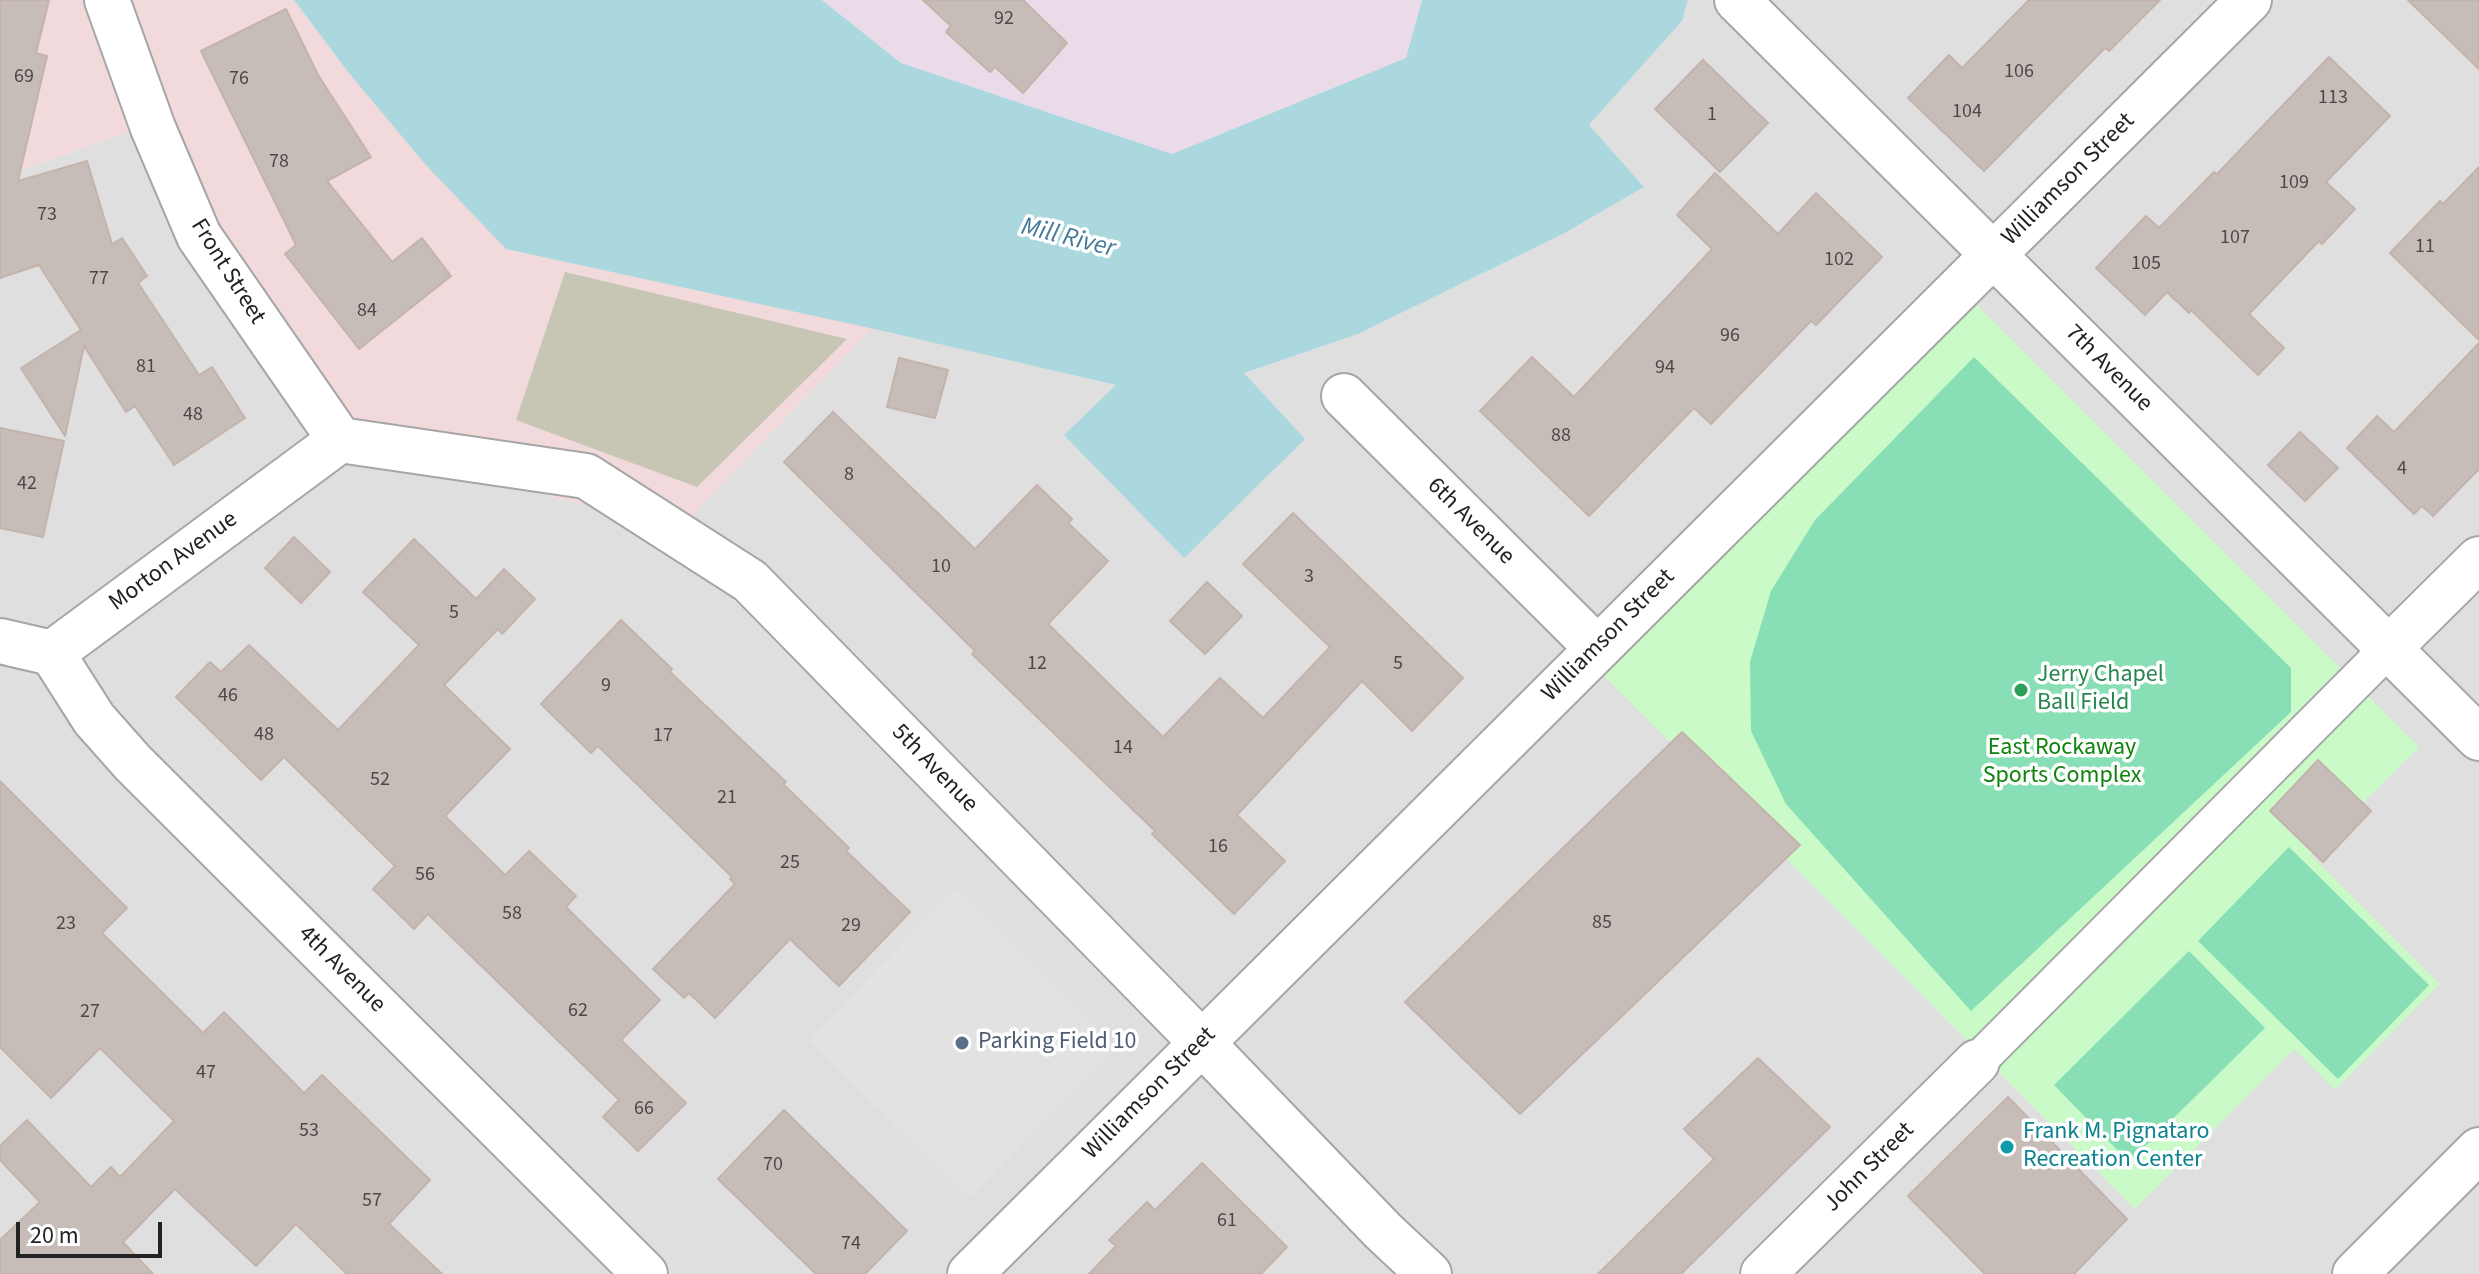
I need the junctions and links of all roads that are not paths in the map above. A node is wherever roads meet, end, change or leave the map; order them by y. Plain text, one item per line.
1 (107, 0) edge
2 (1737, 0) edge
3 (2249, 0) edge
4 (1995, 255) junction
5 (1344, 396) dead end
6 (340, 440) junction
7 (2479, 559) edge
8 (0, 641) edge
9 (1597, 648) junction
10 (2388, 649) junction
11 (52, 653) junction
12 (2479, 738) edge
13 (1201, 1042) junction
14 (1977, 1062) joint
15 (2479, 1150) edge
16 (645, 1274) edge
17 (970, 1274) edge
18 (1429, 1274) edge
19 (1763, 1274) edge
20 (2355, 1274) edge

1 - 6 street, Front Street
2 - 4 street, 7th Avenue
3 - 4 street, Williamson Street
4 - 9 street, Williamson Street
4 - 10 street, 7th Avenue
5 - 9 street, 6th Avenue
6 - 11 street, Morton Avenue
6 - 13 street, 5th Avenue
7 - 10 street
8 - 11 street
9 - 13 street, Williamson Street
10 - 12 street, 7th Avenue
10 - 14 street
11 - 16 street, 4th Avenue
13 - 17 street, Williamson Street
13 - 18 street, 5th Avenue
14 - 19 street, John Street
15 - 20 street

